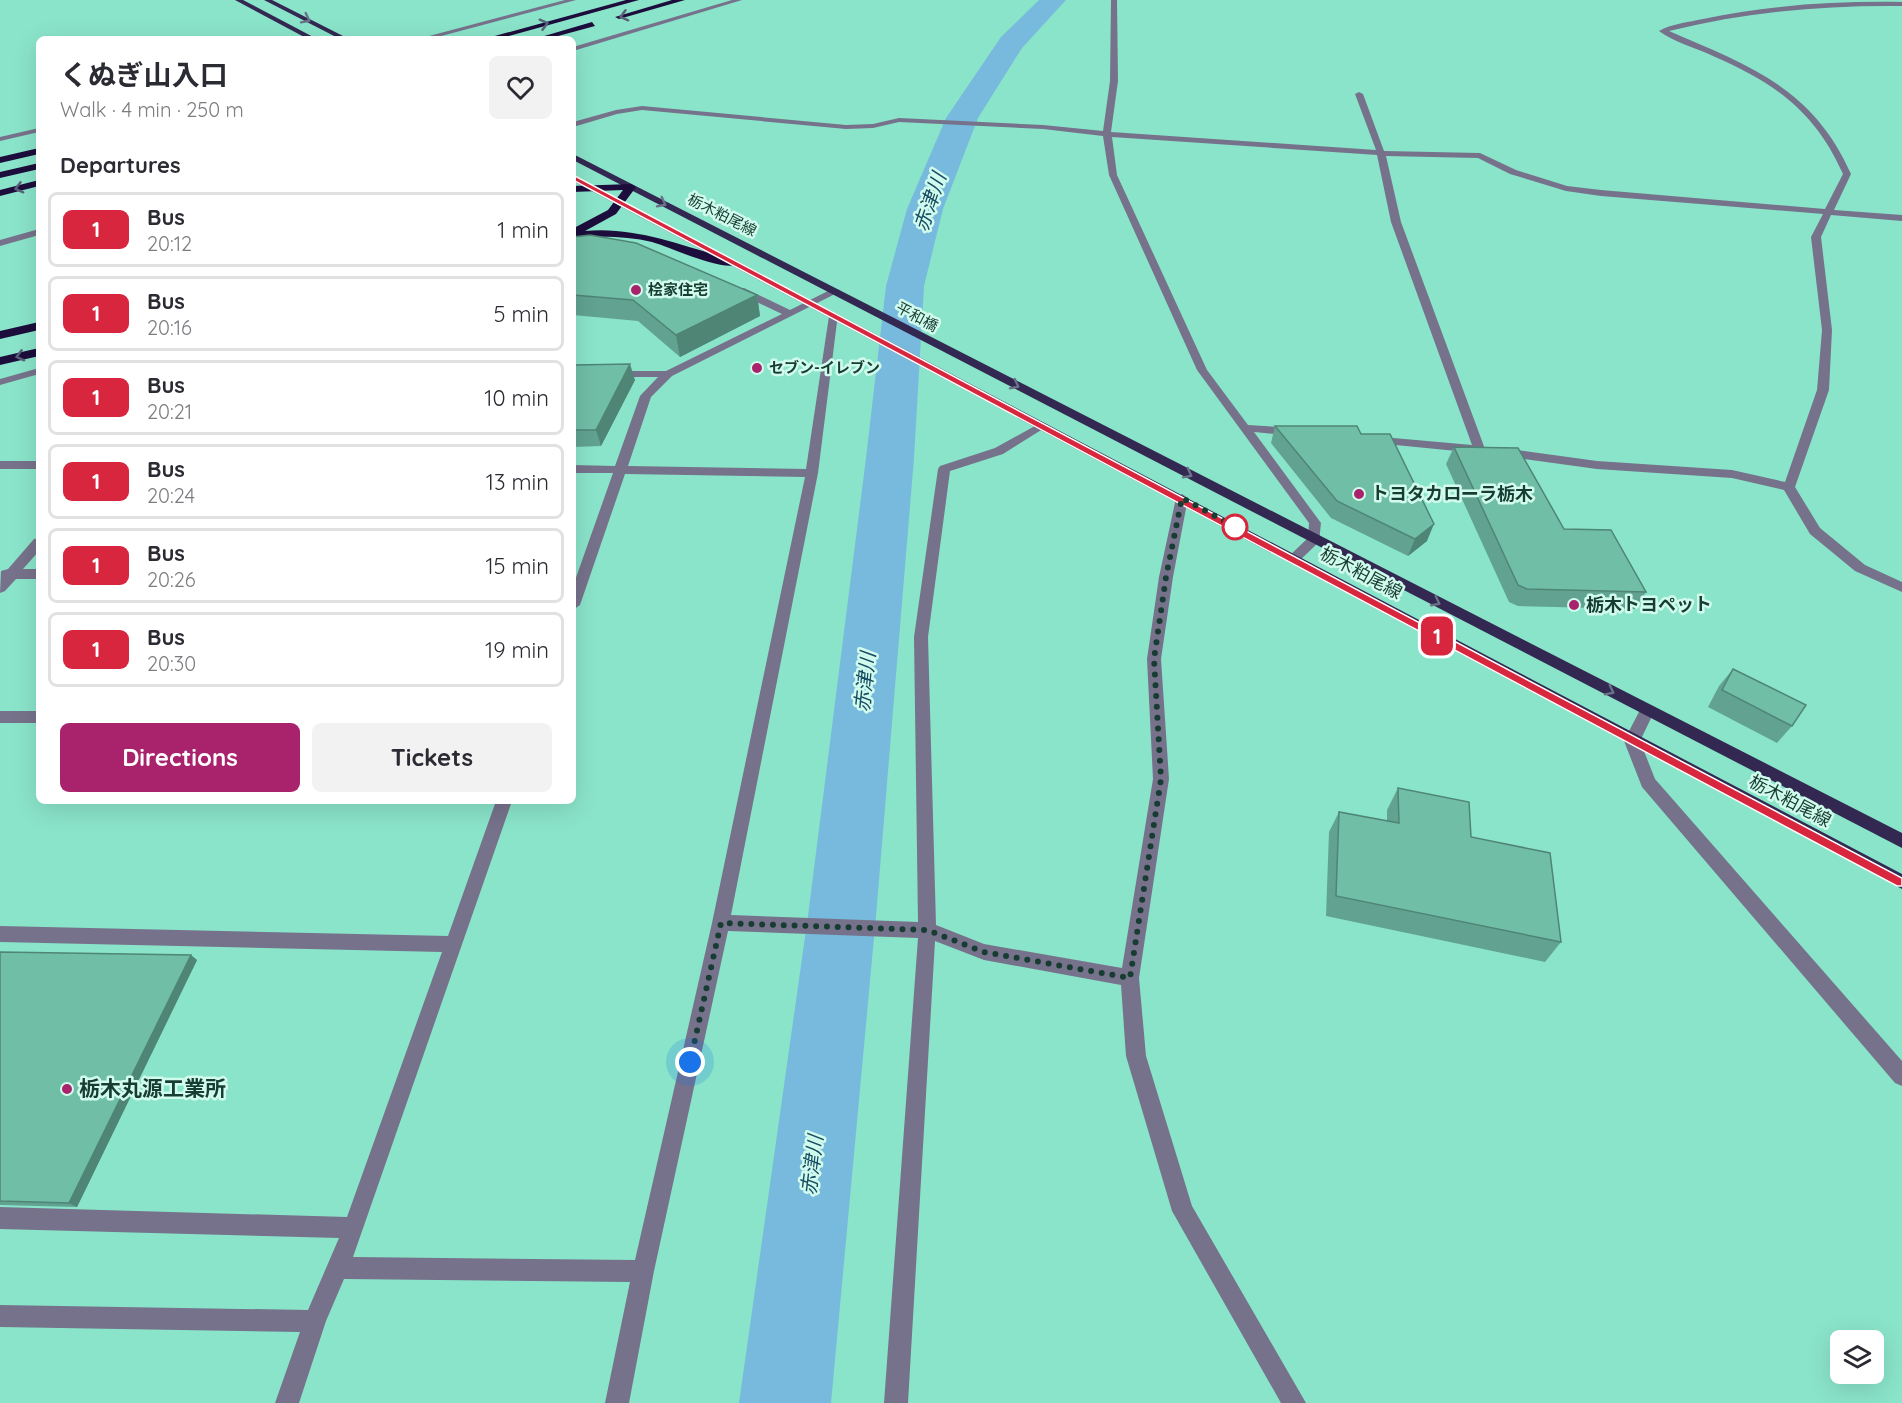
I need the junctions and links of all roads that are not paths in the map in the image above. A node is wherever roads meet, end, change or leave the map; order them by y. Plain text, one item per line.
1 (238, 0) edge
2 (267, 0) edge
3 (573, 0) edge
4 (635, 0) edge
5 (681, 0) edge
6 (739, 0) edge
7 (1114, 0) edge
8 (1902, 4) edge
9 (615, 18) dead end
10 (604, 21) dead end
11 (307, 36) edge
12 (339, 36) edge
13 (434, 36) edge
14 (499, 36) edge
15 (549, 36) edge
16 (576, 48) edge
17 (1359, 94) dead end
18 (576, 124) edge
19 (36, 131) edge
20 (1107, 134) junction
21 (0, 139) edge
22 (36, 152) edge
23 (1381, 153) junction
24 (576, 159) edge
25 (0, 160) edge
26 (36, 167) edge
27 (0, 175) edge
28 (576, 180) edge
29 (36, 184) edge
30 (631, 187) junction
31 (592, 188) junction
32 (576, 189) edge
33 (0, 193) edge
34 (620, 203) junction
35 (1830, 211) junction
36 (1902, 218) edge
37 (576, 231) edge
38 (36, 233) edge
39 (576, 233) edge
40 (0, 243) edge
41 (733, 263) junction
42 (729, 285) edge
43 (836, 291) junction
44 (856, 302) joint
45 (810, 304) junction
46 (789, 313) junction
47 (834, 316) junction
48 (36, 327) edge
49 (0, 335) edge
50 (36, 353) edge
51 (963, 359) joint
52 (0, 361) edge
53 (36, 372) edge
54 (576, 374) edge
55 (668, 374) junction
56 (0, 382) edge
57 (1042, 425) junction
58 (1248, 428) junction
59 (1302, 432) edge
60 (1367, 438) edge
61 (1479, 449) junction
62 (0, 465) edge
63 (36, 465) edge
64 (576, 469) edge
65 (621, 469) junction
66 (812, 473) junction
67 (1789, 487) junction
68 (1182, 498) junction
69 (1314, 539) junction
70 (36, 545) edge
71 (1293, 559) junction
72 (6, 574) edge
73 (36, 574) edge
74 (577, 582) edge
75 (1902, 587) edge
76 (0, 588) edge
77 (1647, 711) junction
78 (0, 717) edge
79 (36, 717) edge
80 (1632, 741) junction
81 (503, 804) edge
82 (1902, 841) edge
83 (1902, 882) edge
84 (721, 923) junction
85 (927, 930) junction
86 (0, 934) edge
87 (454, 944) junction
88 (1130, 978) junction
89 (1902, 1076) edge
90 (0, 1218) edge
91 (354, 1228) junction
92 (338, 1268) junction
93 (643, 1270) junction
94 (0, 1317) edge
95 (315, 1321) junction
96 (287, 1403) edge
97 (617, 1403) edge
98 (896, 1403) edge
99 (1294, 1403) edge

1 - 11 main road
2 -> 12 main road
3 - 13 street
14 -> 4 highway
5 -> 9 highway
6 - 16 street
7 - 20 street
8 - 35 street
10 - 15 highway
17 - 23 street
18 - 20 street
19 - 21 street
20 - 23 street
20 - 58 street
22 - 25 highway
23 - 35 street
23 - 61 street
24 - 30 main road, 栃木粕尾線
26 - 27 highway
28 - 31 main road
29 -> 33 highway
30 - 31 highway
30 - 34 highway
30 -> 43 main road, 栃木粕尾線
31 - 32 highway
31 - 34 main road
34 - 37 highway
34 - 41 main road
35 - 36 street
35 - 67 street
38 - 40 street
39 - 41 highway
41 - 45 main road
42 - 46 street
43 - 44 main road, 栃木粕尾線
43 - 45 street
44 - 51 main road, 平和橋
45 - 46 street
45 - 47 main road
46 - 55 street
47 - 57 main road, 栃木粕尾線
47 - 66 street
48 - 49 highway
50 -> 52 highway
51 -> 69 main road, 栃木粕尾線
53 - 56 street
54 - 55 street
55 - 65 street
57 - 68 main road, 栃木粕尾線
57 - 85 street
58 - 59 street
58 - 69 street
60 - 61 street
61 - 67 street
62 - 63 street
64 - 65 street
65 - 66 street
65 - 74 street
66 - 84 street
67 - 75 street
68 - 71 main road, 栃木粕尾線
68 - 88 street
69 - 71 street
69 -> 77 main road, 栃木粕尾線
70 - 72 street
71 - 80 main road, 栃木粕尾線
72 - 73 street
72 - 76 street
77 - 80 street
77 - 82 main road, 栃木粕尾線
78 - 79 street
80 - 83 main road, 栃木粕尾線
80 - 89 street
81 - 87 street
84 - 85 street
84 - 93 street
85 - 88 street
85 - 98 street
86 - 87 street
87 - 91 street
88 - 99 street
90 - 91 street
91 - 92 street
92 - 93 street
92 - 95 street
93 - 97 street
94 - 95 street
95 - 96 street

